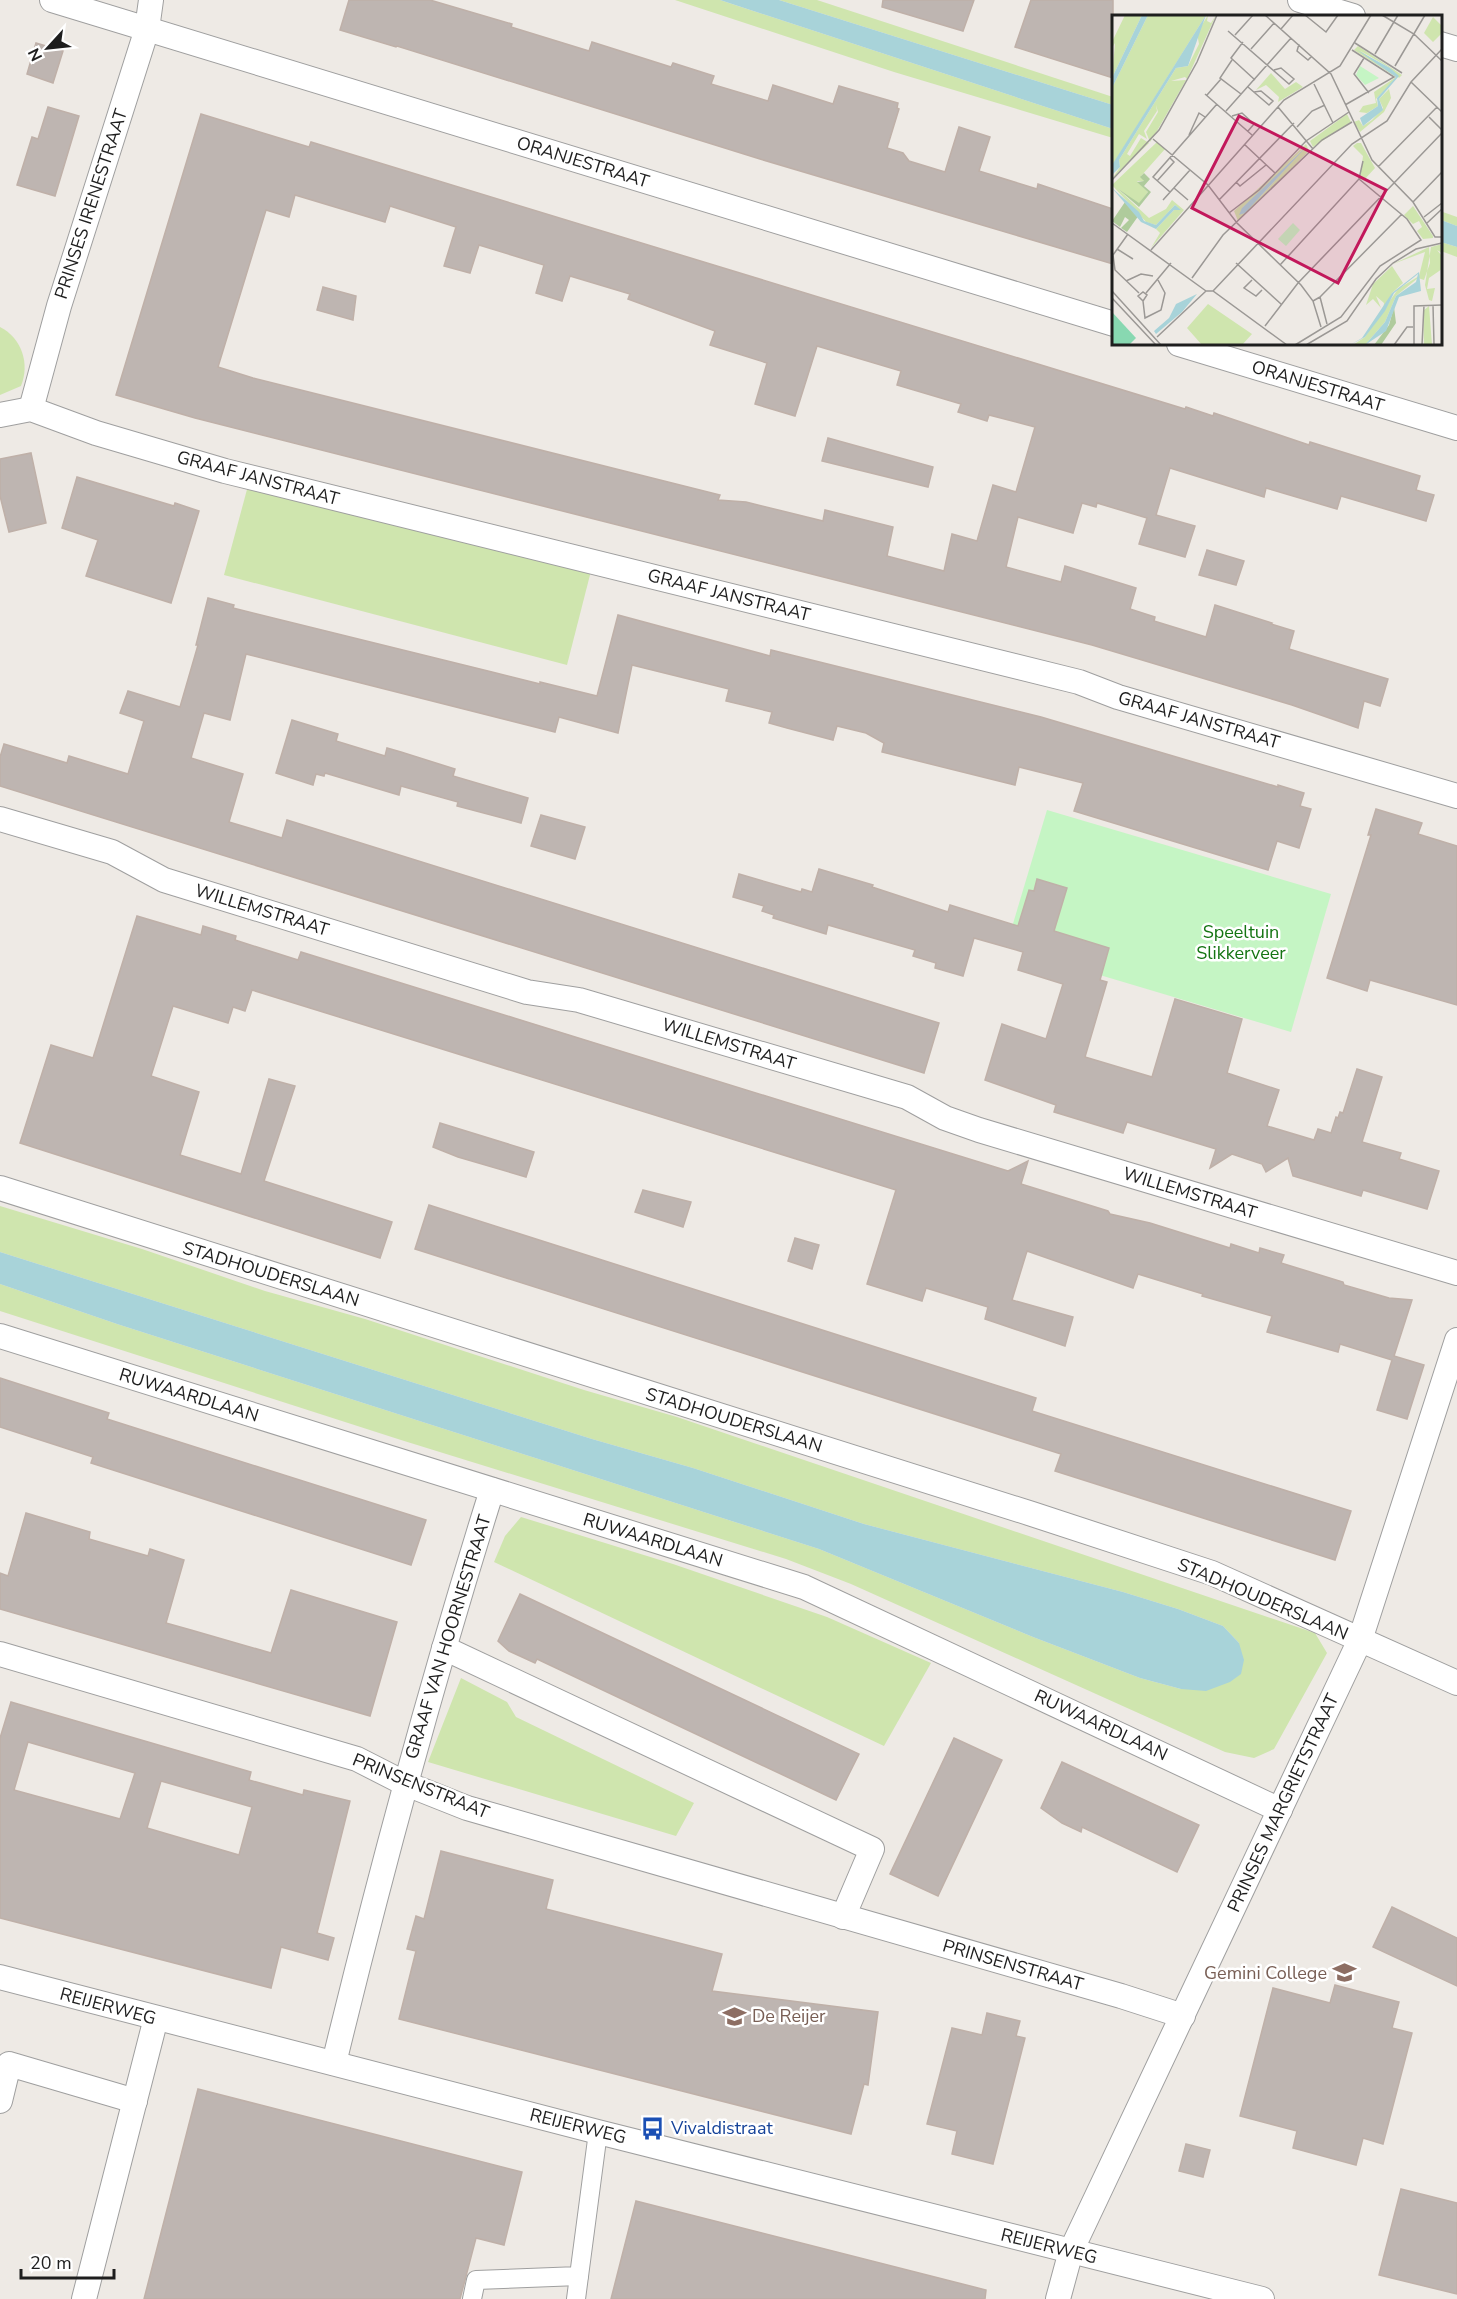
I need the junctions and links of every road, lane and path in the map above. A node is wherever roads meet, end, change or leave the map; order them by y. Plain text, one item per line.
1 (52, 0) edge
2 (151, 0) edge
3 (1300, 0) edge
4 (1350, 15) edge
5 (147, 29) junction
6 (1442, 45) edge
7 (1457, 49) edge
8 (1112, 324) edge
9 (1182, 345) edge
10 (31, 409) junction
11 (0, 415) edge
12 (1457, 428) edge
13 (1457, 796) edge
14 (0, 819) edge
15 (0, 1188) edge
16 (1457, 1274) edge
17 (0, 1336) edge
18 (1457, 1340) edge
19 (492, 1490) junction
20 (1360, 1640) junction
21 (444, 1648) junction
22 (0, 1654) edge
23 (1457, 1683) edge
24 (404, 1783) junction
25 (1280, 1810) junction
26 (843, 1917) junction
27 (0, 1977) edge
28 (1183, 2016) junction
29 (156, 2019) junction
30 (333, 2063) junction
31 (0, 2101) edge
32 (135, 2101) junction
33 (598, 2132) junction
34 (1071, 2251) junction
35 (579, 2276) junction
36 (84, 2299) edge
37 (472, 2299) edge
38 (576, 2299) edge
39 (1058, 2299) edge
40 (1262, 2299) edge

1 - 5 street, ORANJESTRAAT
2 - 5 street, PRINSES IRENESTRAAT
3 - 4 street
5 - 8 street, ORANJESTRAAT
5 - 10 street, PRINSES IRENESTRAAT
6 - 7 street
9 - 12 street, ORANJESTRAAT
10 - 11 street
10 - 13 street, GRAAF JANSTRAAT
14 - 16 street, WILLEMSTRAAT
15 - 20 street, STADHOUDERSLAAN
17 - 19 street, RUWAARDLAAN
18 - 20 street, PRINSES MARGRIETSTRAAT
19 - 21 street, GRAAF VAN HOORNESTRAAT
19 - 25 street, RUWAARDLAAN
20 - 23 street, STADHOUDERSLAAN
20 - 25 street, PRINSES MARGRIETSTRAAT
21 - 24 street, GRAAF VAN HOORNESTRAAT
21 - 26 street
22 - 24 street, PRINSENSTRAAT
24 - 26 street, PRINSENSTRAAT
24 - 30 street, GRAAF VAN HOORNESTRAAT
25 - 28 street, PRINSES MARGRIETSTRAAT
26 - 28 street, PRINSENSTRAAT
27 - 29 street, REIJERWEG
28 - 34 street, PRINSES MARGRIETSTRAAT
29 - 30 street, REIJERWEG
29 - 32 street
30 - 33 street, REIJERWEG
31 - 32 street
32 - 36 street
33 - 34 street, REIJERWEG
33 - 35 street
34 - 39 street, PRINSES MARGRIETSTRAAT
34 - 40 street, REIJERWEG
35 - 37 street
35 - 38 street

